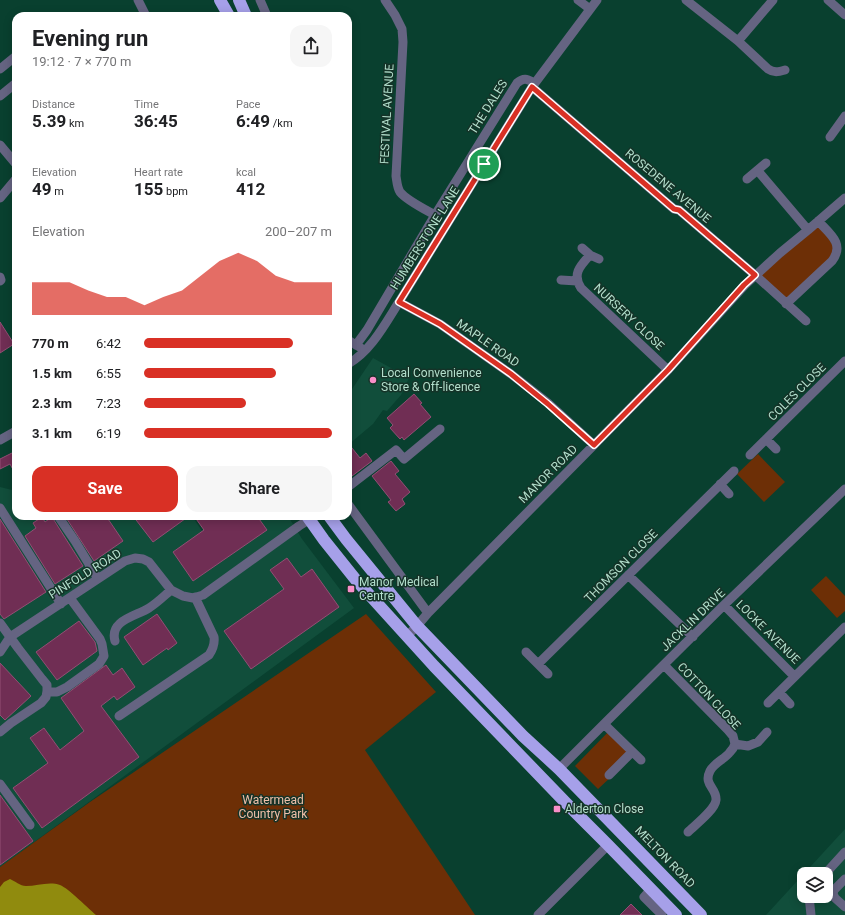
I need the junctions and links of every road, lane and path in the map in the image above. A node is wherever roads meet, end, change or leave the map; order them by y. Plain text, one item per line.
1 (138, 0) edge
2 (220, 0) edge
3 (239, 0) edge
4 (260, 0) edge
5 (385, 0) edge
6 (578, 0) edge
7 (597, 0) edge
8 (686, 0) edge
9 (773, 0) edge
10 (828, 0) edge
11 (590, 9) junction
12 (144, 12) edge
13 (227, 12) edge
14 (244, 12) edge
15 (265, 12) edge
16 (845, 15) edge
17 (738, 42) junction
18 (12, 59) edge
19 (0, 69) edge
20 (779, 74) dead end
21 (534, 85) junction
22 (12, 86) edge
23 (0, 96) edge
24 (845, 116) edge
25 (842, 127) edge
26 (830, 137) dead end
27 (0, 145) edge
28 (12, 157) edge
29 (766, 163) dead end
30 (758, 171) junction
31 (747, 179) dead end
32 (12, 183) edge
33 (0, 198) edge
34 (845, 198) edge
35 (435, 215) junction
36 (818, 221) junction
37 (808, 230) junction
38 (582, 248) dead end
39 (590, 255) junction
40 (599, 259) dead end
41 (755, 275) junction
42 (0, 277) edge
43 (561, 280) dead end
44 (0, 281) edge
45 (577, 281) junction
46 (399, 302) junction
47 (786, 304) junction
48 (806, 321) dead end
49 (352, 342) edge
50 (356, 345) junction
51 (365, 351) junction
52 (845, 361) edge
53 (352, 362) edge
54 (668, 370) junction
55 (440, 428) dead end
56 (12, 433) edge
57 (766, 439) junction
58 (0, 440) edge
59 (594, 445) junction
60 (776, 449) dead end
61 (750, 455) dead end
62 (734, 471) dead end
63 (352, 484) edge
64 (720, 484) junction
65 (844, 491) edge
66 (729, 494) dead end
67 (0, 508) edge
68 (352, 509) edge
69 (61, 520) edge
70 (306, 520) edge
71 (312, 520) edge
72 (332, 520) edge
73 (628, 575) junction
74 (98, 579) junction
75 (171, 590) junction
76 (195, 597) junction
77 (70, 598) junction
78 (61, 604) junction
79 (724, 605) junction
80 (428, 613) junction
81 (0, 623) edge
82 (417, 626) junction
83 (845, 627) edge
84 (407, 636) junction
85 (10, 637) junction
86 (692, 637) junction
87 (115, 640) dead end
88 (0, 652) edge
89 (526, 652) dead end
90 (538, 664) junction
91 (664, 665) junction
92 (548, 674) dead end
93 (794, 676) junction
94 (47, 692) junction
95 (779, 692) junction
96 (768, 703) dead end
97 (790, 704) dead end
98 (120, 716) dead end
99 (604, 724) junction
100 (0, 732) edge
101 (767, 732) dead end
102 (523, 736) junction
103 (735, 744) junction
104 (632, 752) junction
105 (641, 760) dead end
106 (559, 769) junction
107 (609, 775) dead end
108 (544, 781) junction
109 (0, 784) edge
110 (30, 825) dead end
111 (688, 832) dead end
112 (608, 845) junction
113 (845, 852) edge
114 (831, 867) edge
115 (845, 879) edge
116 (676, 888) junction
117 (651, 889) junction
118 (810, 903) edge
119 (845, 907) edge
120 (538, 915) edge
121 (662, 915) edge
122 (676, 915) edge
123 (692, 915) edge
124 (701, 915) edge
125 (811, 915) edge

1 - 12 street
2 - 13 highway
3 - 14 highway
4 - 15 street
5 - 35 street, FESTIVAL AVENUE
6 - 11 street
7 - 11 street, HUMBERSTONE LANE
8 - 17 street
9 - 17 street
10 - 16 street
11 - 21 street, HUMBERSTONE LANE
17 - 20 street
18 - 19 street
21 - 35 street, THE DALES
21 - 41 street, ROSEDENE AVENUE
21 - 46 street, HUMBERSTONE LANE
22 - 23 street
24 - 25 street
25 - 26 street
27 - 28 street
29 - 30 street
30 - 31 street
30 - 37 street
32 - 33 street
34 - 36 street, MANOR ROAD
35 - 50 street, THE DALES
36 - 37 street, MANOR ROAD
36 - 47 street
37 - 41 street, MANOR ROAD
38 - 39 street
39 - 40 street
39 - 45 street, NURSERY CLOSE
41 - 47 street, ROSEDENE AVENUE
41 - 54 street, MANOR ROAD
42 - 44 street
43 - 45 street, NURSERY CLOSE
45 - 54 street, NURSERY CLOSE
46 - 51 street, HUMBERSTONE LANE
46 - 59 street, MAPLE ROAD
47 - 48 street, ROSEDENE AVENUE
49 - 50 street
50 - 51 street
51 - 53 street, HUMBERSTONE LANE
52 - 57 street, COLES CLOSE
54 - 59 street, MANOR ROAD
55 - 63 street
56 - 58 street
57 - 60 street, COLES CLOSE
57 - 61 street, COLES CLOSE
59 - 80 street, MANOR ROAD
62 - 64 street, THOMSON CLOSE
64 - 66 street
64 - 73 street, THOMSON CLOSE
65 - 79 street, JACKLIN DRIVE
67 - 78 street
68 - 80 street
69 - 74 street
70 - 76 street
71 - 84 highway, MELTON ROAD
72 - 82 highway, MELTON ROAD
73 - 86 street
73 - 90 street, THOMSON CLOSE
74 - 75 street, PINFOLD ROAD
74 - 77 street, PINFOLD ROAD
75 - 76 street
75 - 87 street
76 - 98 street
77 - 78 street, PINFOLD ROAD
77 - 94 street
78 - 85 street, PINFOLD ROAD
79 - 86 street, JACKLIN DRIVE
79 - 93 street, LOCKE AVENUE
80 - 82 street, MANOR ROAD
81 - 85 street
82 - 84 street
82 - 102 highway, MELTON ROAD
83 - 93 street, LOCKE AVENUE
84 - 108 highway, MELTON ROAD
85 - 88 street, PINFOLD ROAD
85 - 94 street
86 - 91 street, JACKLIN DRIVE
89 - 90 street
90 - 92 street
91 - 99 street, JACKLIN DRIVE
91 - 103 street, COTTON CLOSE
93 - 95 street, LOCKE AVENUE
94 - 100 street
95 - 96 street, LOCKE AVENUE
95 - 97 street
99 - 104 street
99 - 106 street, JACKLIN DRIVE
101 - 103 street, COTTON CLOSE
102 - 106 highway, MELTON ROAD
102 - 108 highway, MELTON ROAD
103 - 111 street, COTTON CLOSE
104 - 105 street
104 - 107 street
106 - 116 highway, MELTON ROAD
108 - 112 highway, MELTON ROAD
109 - 110 street
112 - 117 highway, MELTON ROAD
112 - 120 street
113 - 114 street
115 - 119 street
116 - 123 highway
116 - 124 highway, MELTON ROAD
117 - 121 street
117 - 122 highway, MELTON ROAD
118 - 125 street

